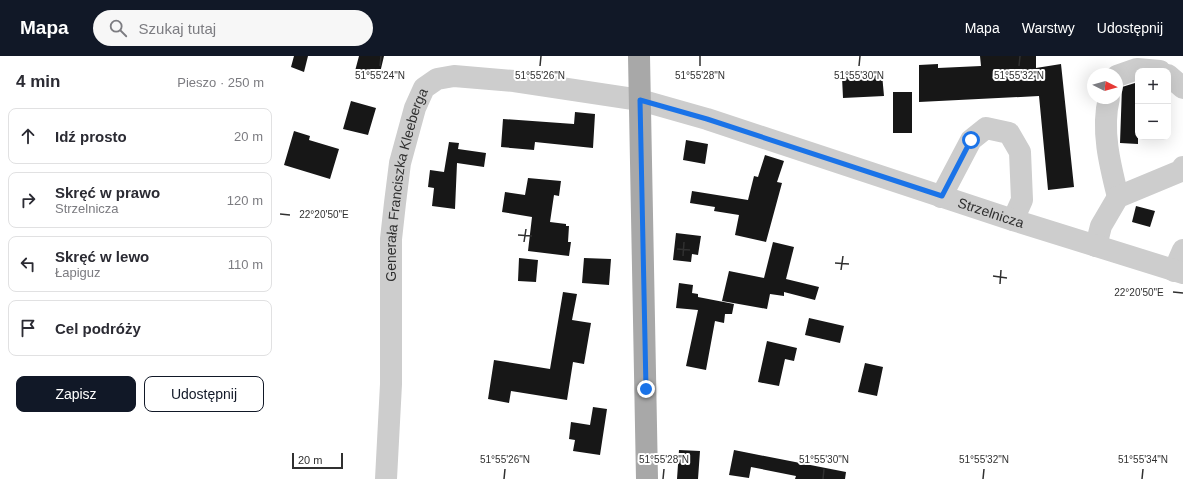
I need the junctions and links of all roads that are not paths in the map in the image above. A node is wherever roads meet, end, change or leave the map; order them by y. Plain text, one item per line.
1 (639, 56) edge
2 (1135, 70) edge
3 (1123, 74) edge
4 (1171, 78) edge
5 (1183, 88) edge
6 (640, 100) junction
7 (1108, 104) edge
8 (1183, 167) edge
9 (942, 196) junction
10 (1118, 197) junction
11 (1013, 220) junction
12 (1096, 246) junction
13 (1183, 250) edge
14 (1179, 272) edge
15 (386, 479) edge
16 (647, 479) edge

1 - 6 main road
2 - 3 street
4 - 5 street
6 - 9 street, Strzelnicza
6 - 15 street, Generała Franciszka Kleeberga
6 - 16 main road
7 - 10 street
8 - 10 street
9 - 11 street, Strzelnicza
9 - 11 street
10 - 12 street
11 - 12 street, Strzelnicza
12 - 14 street, Strzelnicza
13 - 14 street

